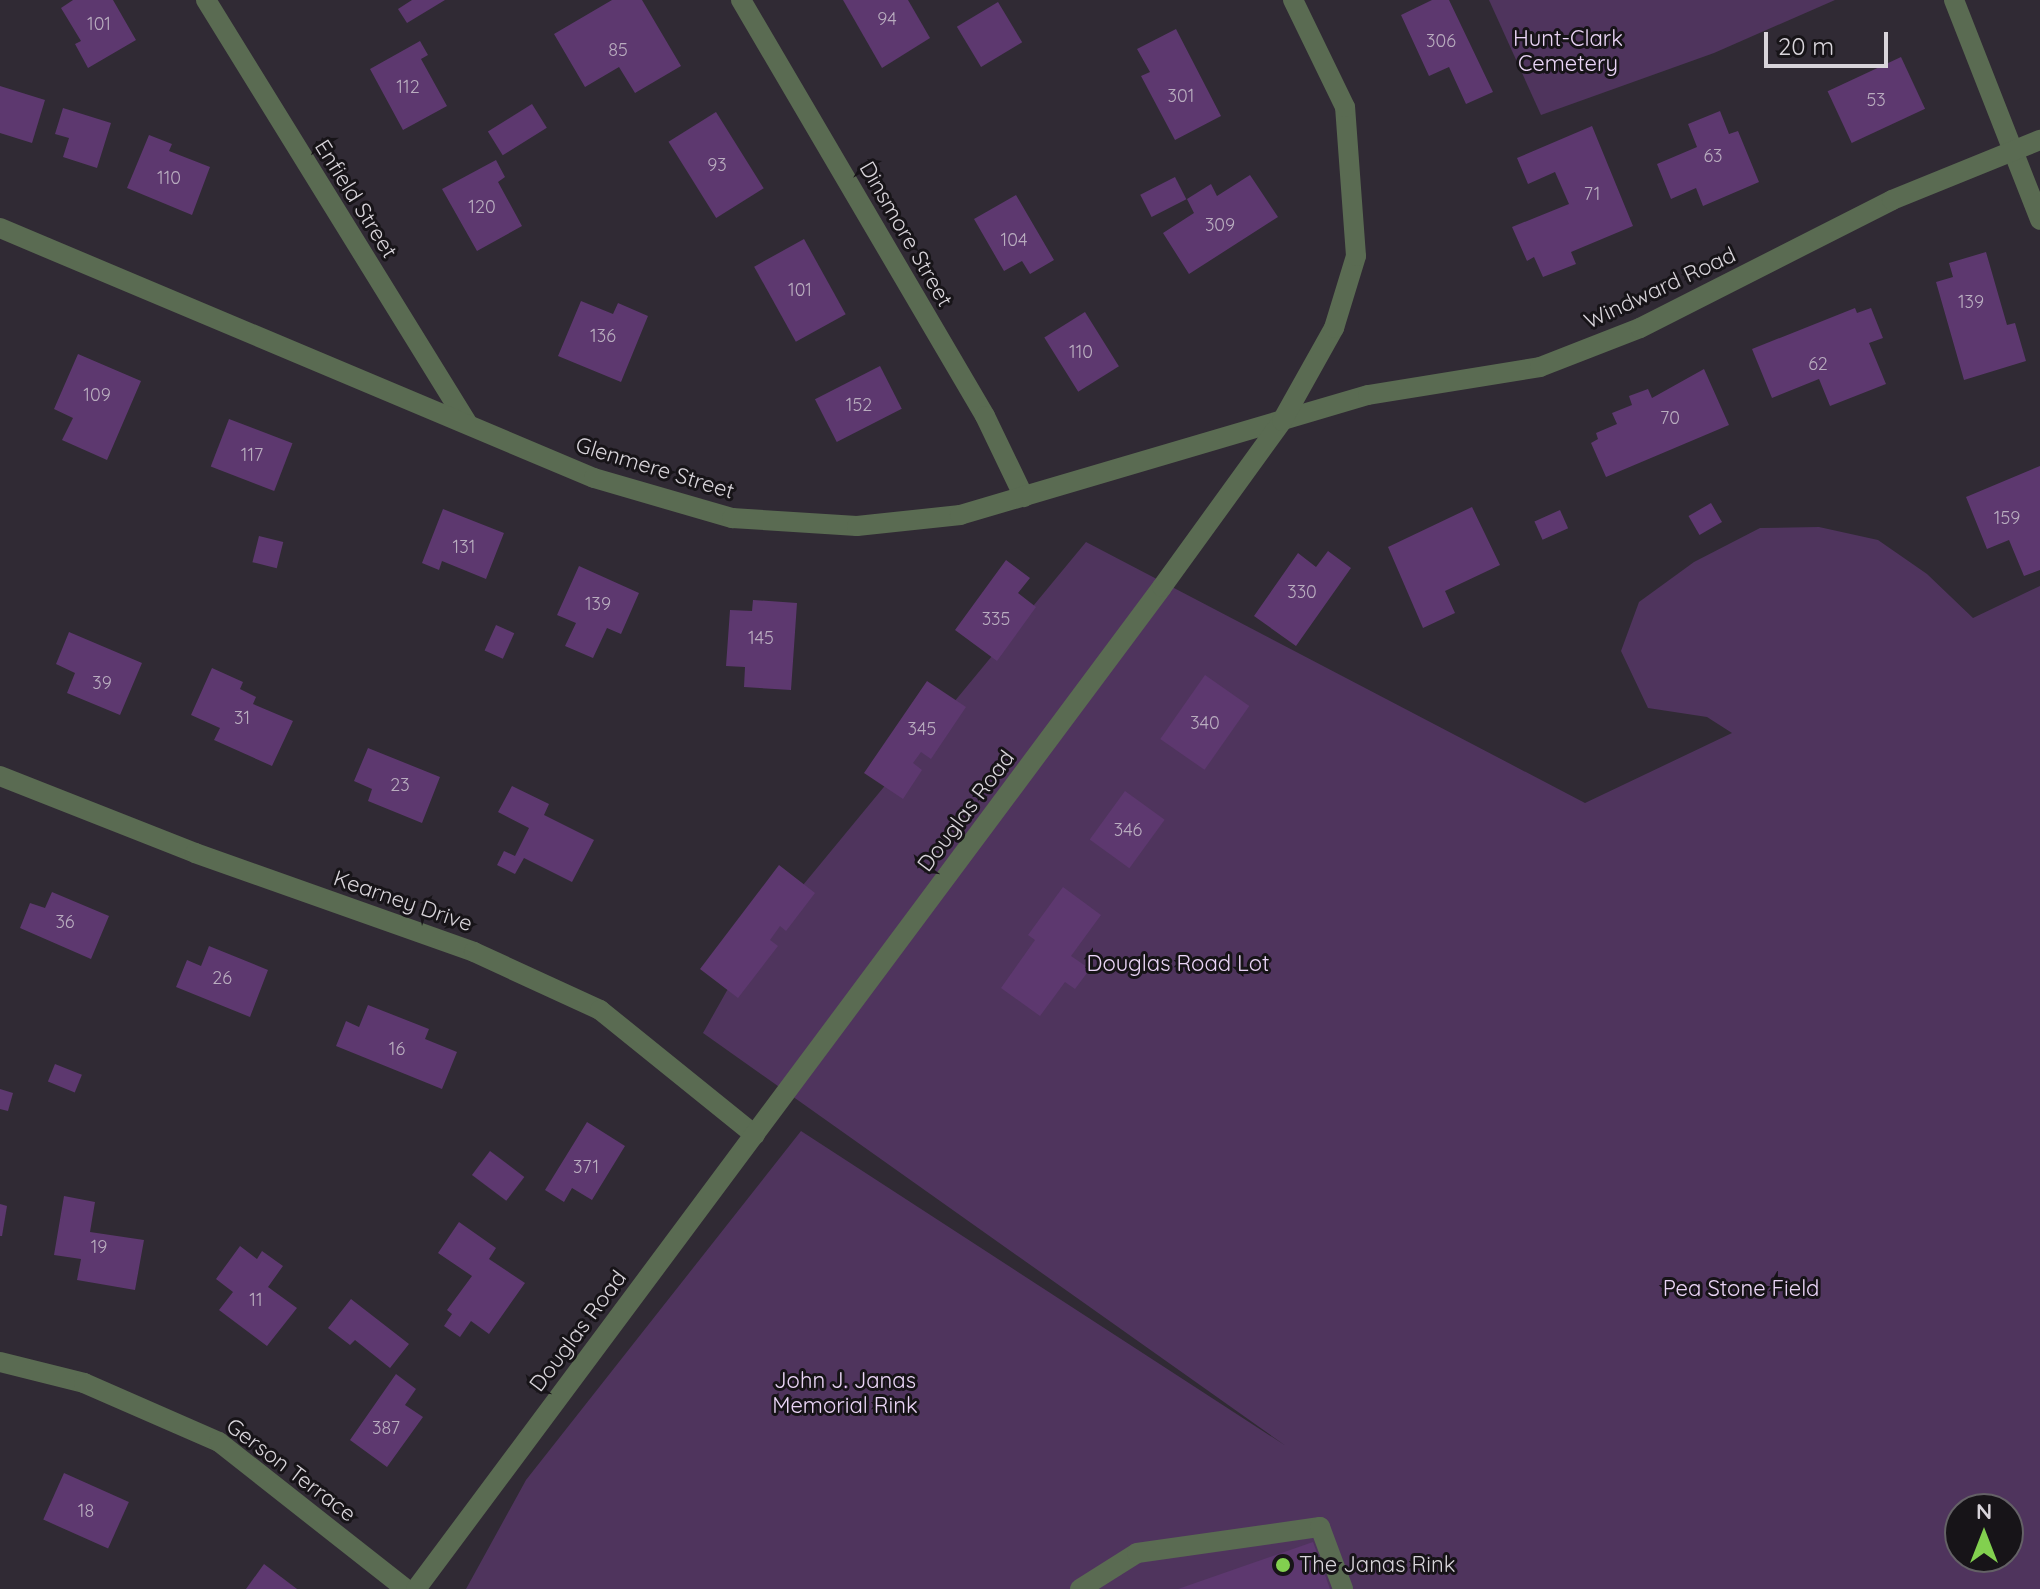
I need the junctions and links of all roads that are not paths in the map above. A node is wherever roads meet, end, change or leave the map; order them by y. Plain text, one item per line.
1 (206, 0) edge
2 (741, 0) edge
3 (1293, 0) edge
4 (1954, 0) edge
5 (2040, 140) edge
6 (2013, 151) junction
7 (2040, 220) edge
8 (0, 228) edge
9 (1282, 421) junction
10 (467, 422) junction
11 (1024, 497) junction
12 (0, 776) edge
13 (755, 1135) junction
14 (0, 1362) edge
15 (406, 1589) edge
16 (416, 1589) edge
17 (1080, 1589) edge
18 (1343, 1589) edge

1 - 10 street, Enfield Street
2 - 11 street, Dinsmore Street
3 - 9 street, Douglas Road
4 - 6 street
5 - 6 street, Windward Road
6 - 7 street
6 - 9 street, Windward Road
8 - 10 street, Glenmere Street
9 - 11 street, Glenmere Street
9 - 13 street, Douglas Road
10 - 11 street, Glenmere Street
12 - 13 street, Kearney Drive
13 - 16 street, Douglas Road
14 - 15 street, Gerson Terrace
17 - 18 street

